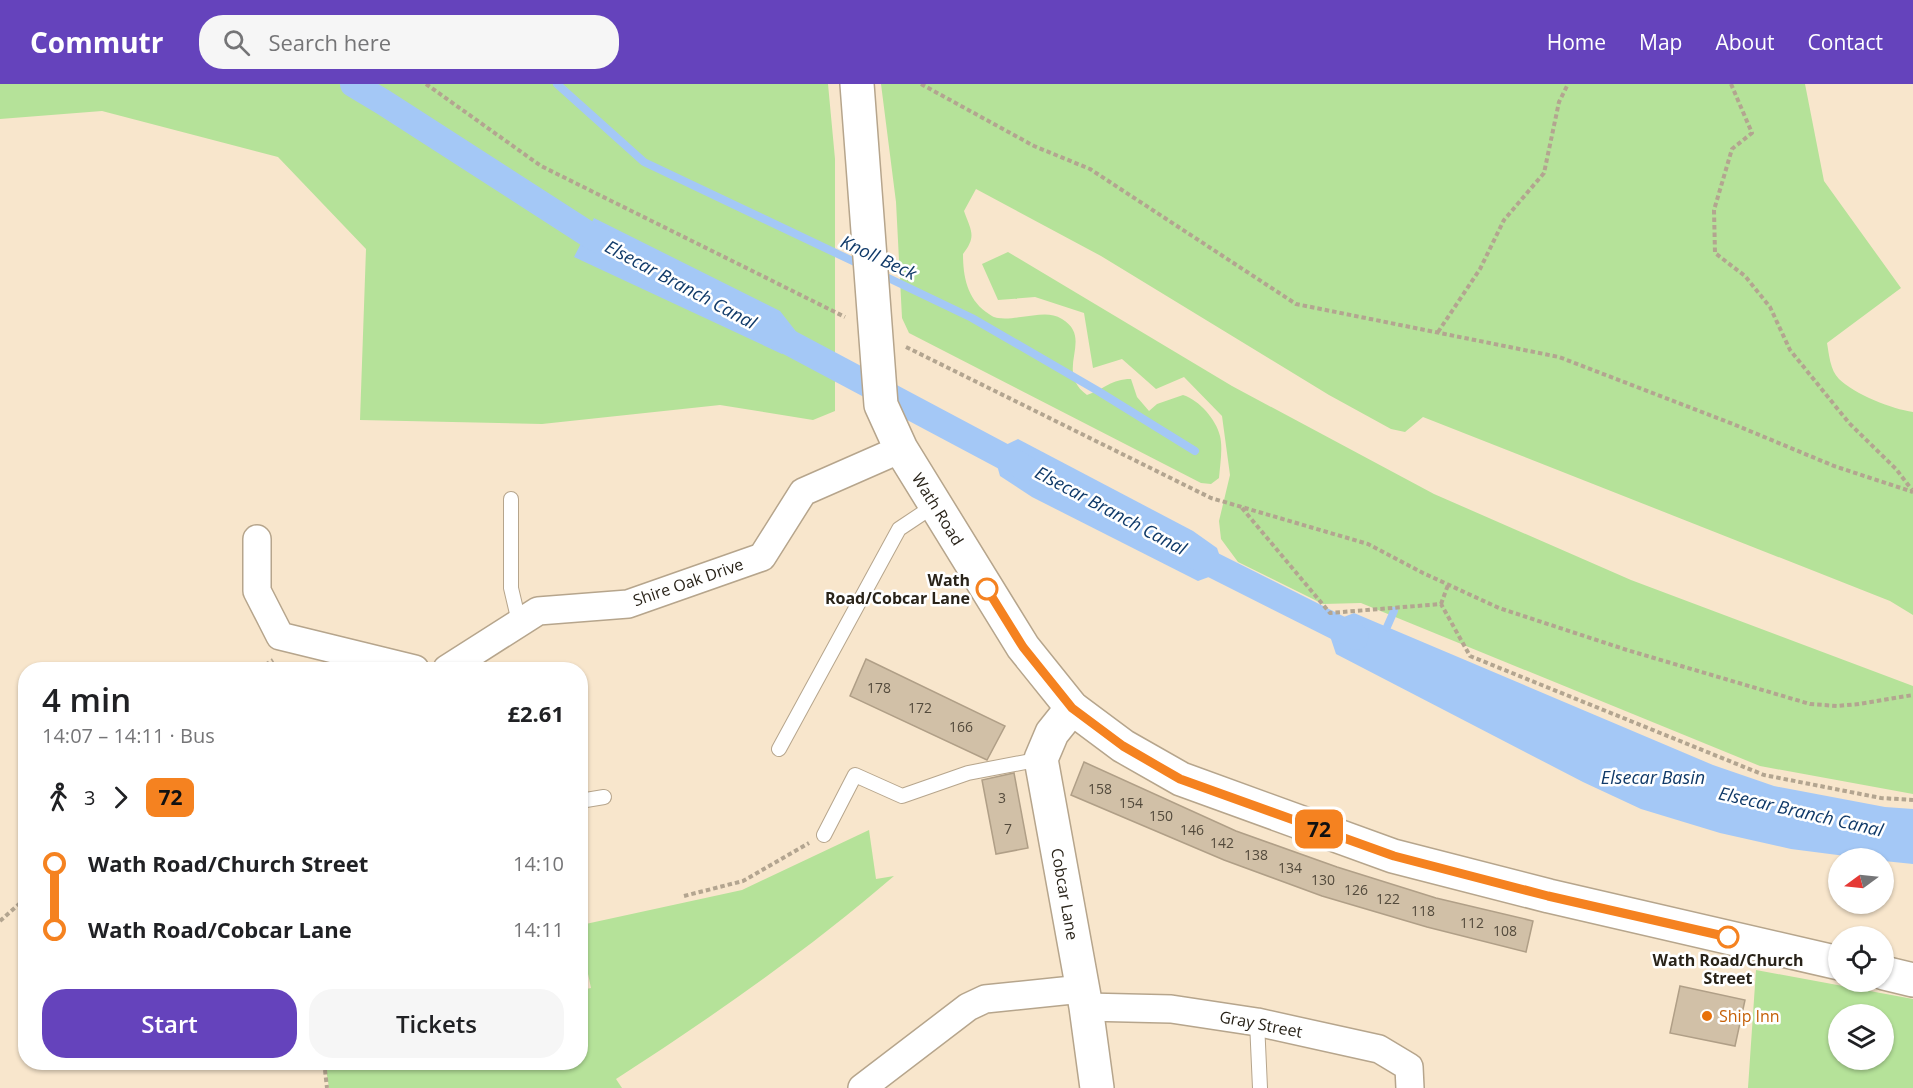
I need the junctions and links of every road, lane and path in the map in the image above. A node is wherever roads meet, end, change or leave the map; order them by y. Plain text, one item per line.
1 (426, 84) edge
2 (856, 84) edge
3 (921, 84) edge
4 (1568, 84) edge
5 (1731, 84) edge
6 (1438, 332) junction
7 (876, 344) junction
8 (901, 449) junction
9 (1913, 492) edge
10 (511, 499) dead end
11 (935, 505) junction
12 (1241, 507) junction
13 (256, 539) dead end
14 (1448, 585) junction
15 (1441, 604) junction
16 (519, 622) junction
17 (386, 662) edge
18 (458, 662) edge
19 (1913, 695) edge
20 (1072, 708) junction
21 (779, 749) dead end
22 (1041, 759) junction
23 (604, 797) dead end
24 (588, 800) edge
25 (1913, 800) edge
26 (824, 835) joint
27 (684, 896) dead end
28 (18, 905) edge
29 (0, 921) edge
30 (1828, 960) edge
31 (1894, 975) edge
32 (1913, 980) edge
33 (1084, 998) junction
34 (1257, 1022) junction
35 (325, 1070) dead end
36 (327, 1088) edge
37 (862, 1088) edge
38 (1097, 1088) edge
39 (1260, 1088) edge
40 (1410, 1088) edge

1 - 7 path
2 - 7 main road
3 - 6 path
4 - 6 path
5 - 9 path
6 - 9 path
7 - 8 main road, Wath Road
7 - 12 path
8 - 11 main road, Wath Road
8 - 16 street, Shire Oak Drive
10 - 16 lane
11 - 20 main road, Wath Road
11 - 21 lane
12 - 14 path
12 - 15 path
13 - 17 street
14 - 15 path
14 - 19 path
15 - 25 path
16 - 18 street, Shire Oak Drive
20 - 22 main road
20 - 30 main road, Wath Road
22 - 26 lane
22 - 33 main road, Cobcar Lane
23 - 24 lane
26 - 27 path
28 - 29 path
31 - 32 main road
33 - 34 street, Gray Street
33 - 37 street, Gray Street
33 - 38 main road, Cobcar Lane
34 - 39 lane
34 - 40 street, Gray Street
35 - 36 path

